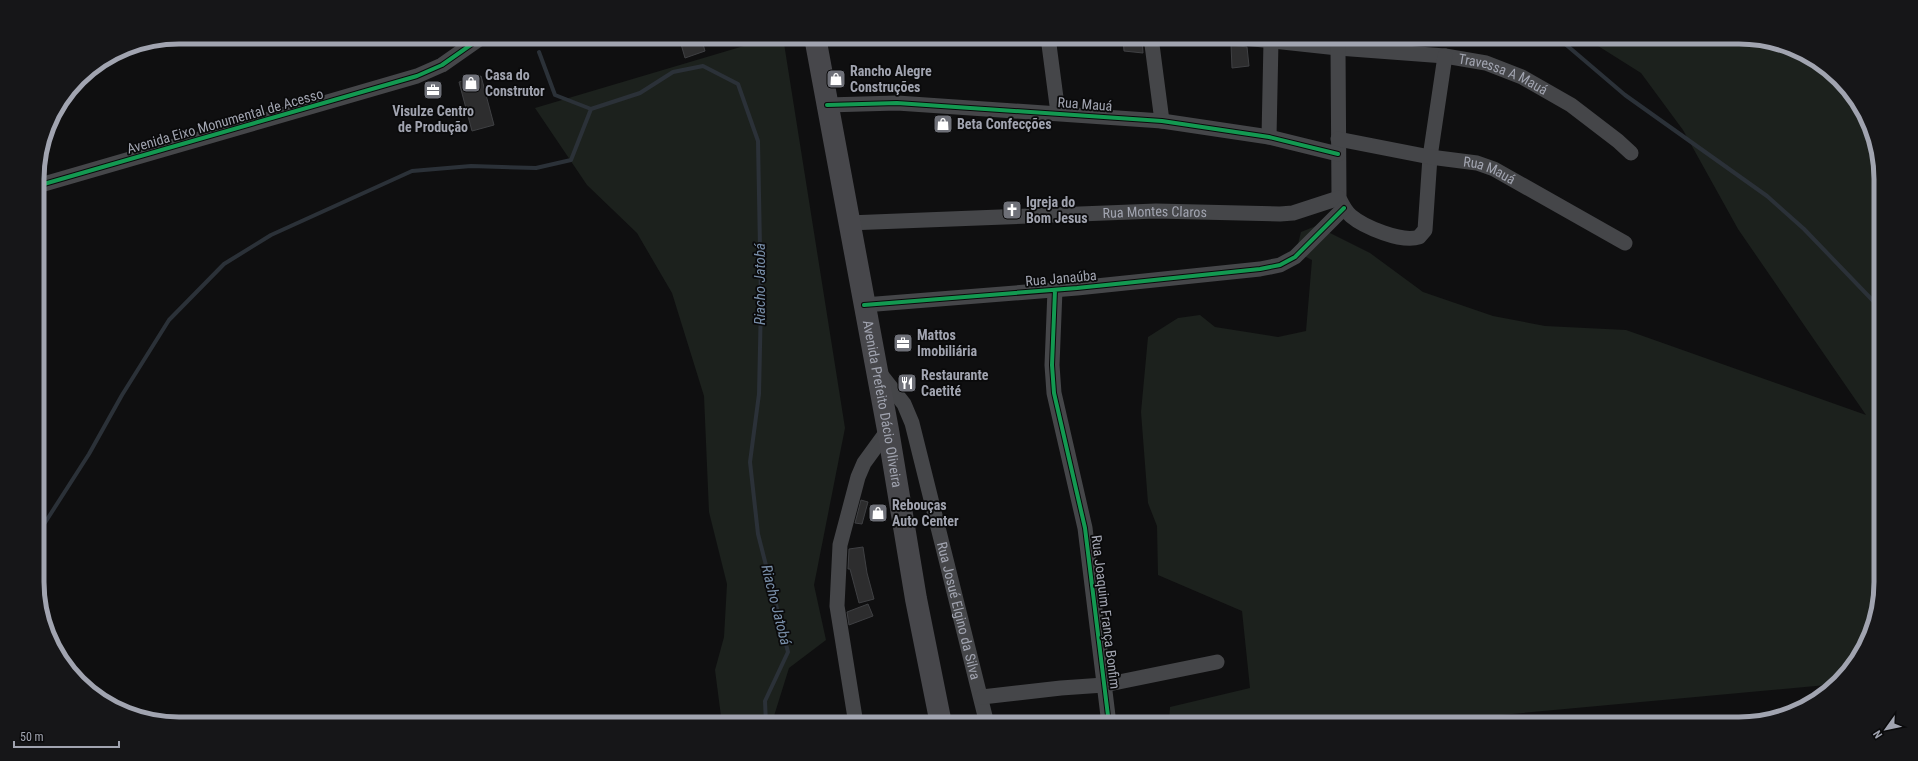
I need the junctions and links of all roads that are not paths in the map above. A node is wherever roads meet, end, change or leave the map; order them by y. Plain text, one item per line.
1 (472, 44) edge
2 (816, 44) edge
3 (1049, 44) edge
4 (1152, 44) edge
5 (1271, 44) edge
6 (1300, 44) edge
7 (1338, 48) junction
8 (1445, 56) junction
9 (827, 105) junction
10 (1058, 114) junction
11 (1162, 121) junction
12 (1268, 137) junction
13 (1338, 139) junction
14 (1631, 153) dead end
15 (1338, 154) junction
16 (1430, 157) junction
17 (44, 184) edge
18 (1342, 203) junction
19 (848, 223) junction
20 (1625, 244) dead end
21 (1055, 290) junction
22 (864, 305) junction
23 (875, 367) junction
24 (888, 430) junction
25 (1217, 662) dead end
26 (1104, 685) junction
27 (982, 697) junction
28 (855, 717) edge
29 (940, 717) edge
30 (986, 717) edge
31 (1108, 717) edge

1 - 17 street, Avenida Eixo Monumental de Acesso
2 - 9 main road, Avenida Prefeito Dácio Oliveira
3 - 10 street
4 - 11 street
5 - 12 street
6 - 7 street, Travessa A Mauá
7 - 8 street, Travessa A Mauá
7 - 13 street
8 - 14 street, Travessa A Mauá
8 - 16 street
9 - 10 street, Rua Mauá
9 - 19 main road, Avenida Prefeito Dácio Oliveira
10 - 11 street, Rua Mauá
11 - 12 street, Rua Mauá
12 - 15 street, Rua Mauá
13 - 15 street
13 - 16 street, Rua Mauá
15 - 18 street
16 - 18 street
16 - 20 street, Rua Mauá
18 - 19 street, Rua Montes Claros
18 - 21 street, Rua Janaúba
19 - 22 main road, Avenida Prefeito Dácio Oliveira
21 - 22 street, Rua Janaúba
21 - 26 street, Rua Joaquim França Bonfim
22 - 23 main road, Avenida Prefeito Dácio Oliveira
23 - 24 main road, Avenida Prefeito Dácio Oliveira
23 - 27 street, Rua Josué Elgino da Silva
24 - 28 street
24 - 29 main road, Avenida Prefeito Dácio Oliveira
25 - 26 street
26 - 27 street
26 - 31 street, Rua Joaquim França Bonfim
27 - 30 street, Rua Josué Elgino da Silva

